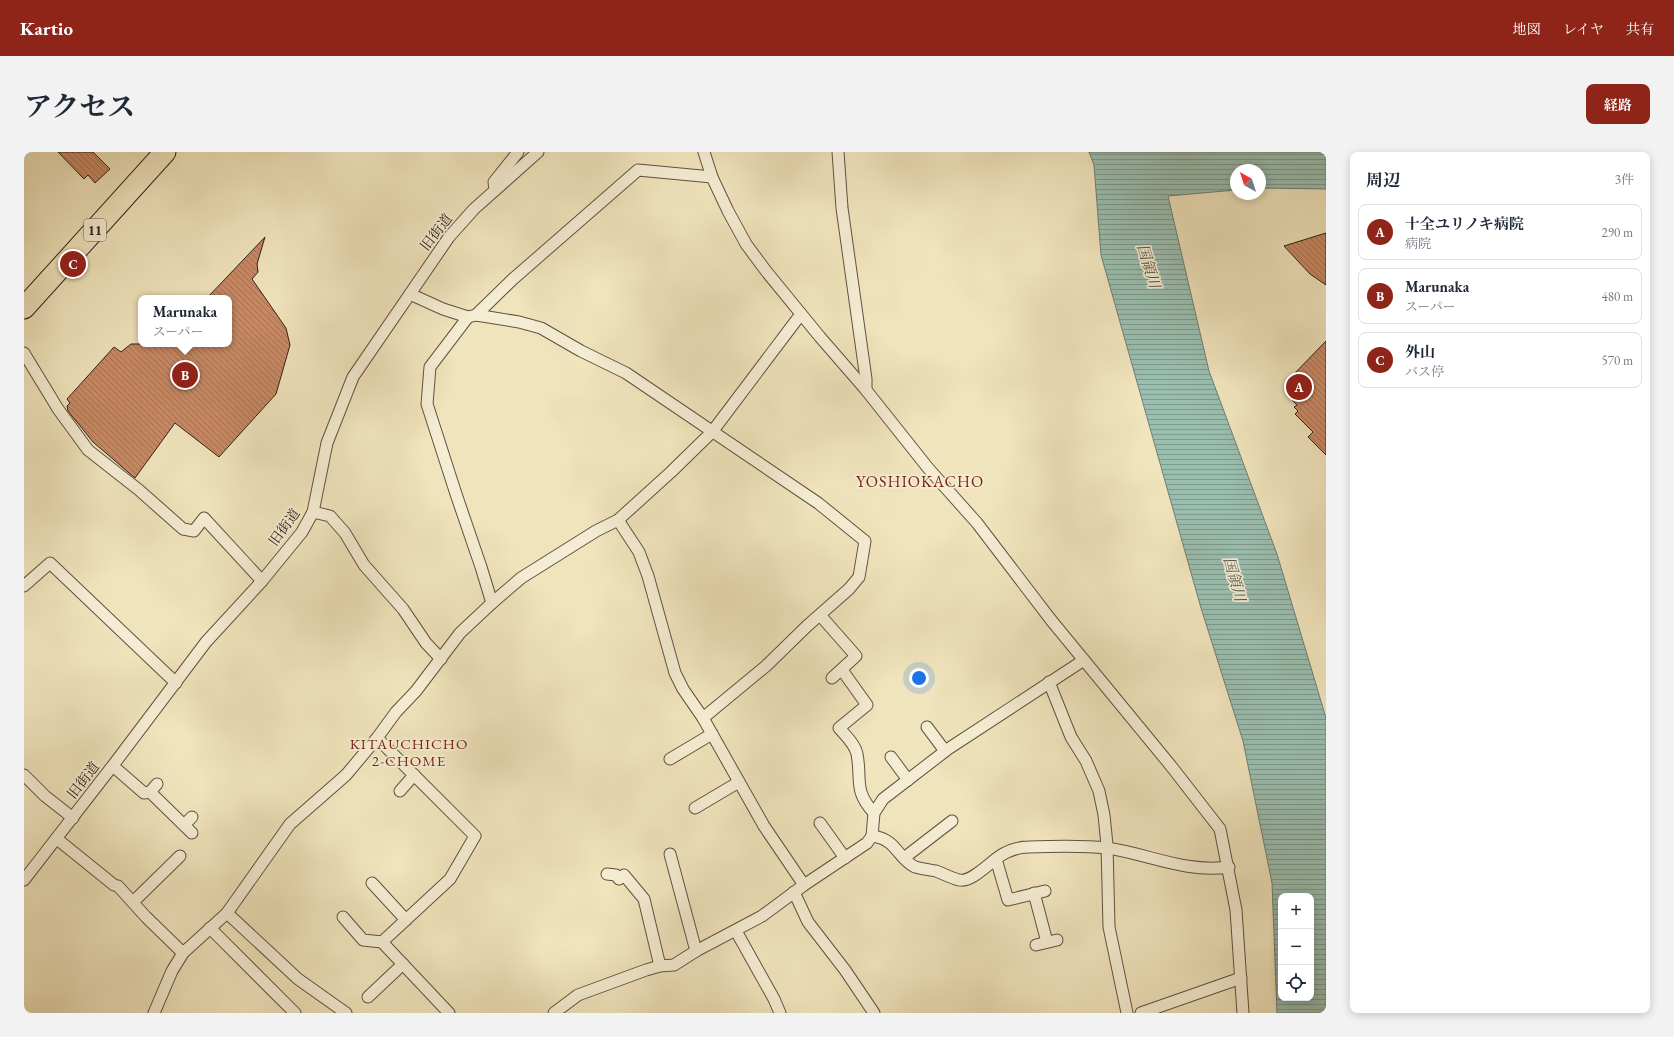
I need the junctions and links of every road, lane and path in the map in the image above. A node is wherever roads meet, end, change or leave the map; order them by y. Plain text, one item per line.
1 (165, 152) edge
2 (518, 152) edge
3 (538, 152) edge
4 (704, 152) edge
5 (838, 152) edge
6 (712, 177) junction
7 (495, 190) junction
8 (410, 294) junction
9 (24, 308) edge
10 (801, 314) junction
11 (472, 316) junction
12 (24, 353) edge
13 (866, 390) junction
14 (712, 432) junction
15 (313, 512) junction
16 (618, 520) junction
17 (26, 580) edge
18 (262, 581) junction
19 (492, 603) junction
20 (820, 615) junction
21 (441, 658) junction
22 (1084, 660) junction
23 (842, 670) junction
24 (832, 678) dead end
25 (1049, 682) junction
26 (176, 683) junction
27 (703, 718) junction
28 (927, 727) dead end
29 (712, 734) junction
30 (378, 738) junction
31 (945, 751) junction
32 (891, 757) dead end
33 (670, 759) dead end
34 (113, 766) junction
35 (27, 773) edge
36 (414, 775) junction
37 (908, 780) junction
38 (739, 782) junction
39 (157, 784) dead end
40 (400, 791) dead end
41 (150, 792) junction
42 (695, 808) dead end
43 (874, 813) junction
44 (192, 817) dead end
45 (73, 818) junction
46 (952, 821) dead end
47 (820, 823) dead end
48 (872, 836) junction
49 (57, 839) junction
50 (1108, 848) junction
51 (670, 854) dead end
52 (180, 856) dead end
53 (844, 858) junction
54 (904, 858) junction
55 (996, 859) junction
56 (1229, 867) junction
57 (607, 874) dead end
58 (24, 880) edge
59 (372, 883) dead end
60 (804, 885) junction
61 (794, 892) junction
62 (133, 902) junction
63 (227, 913) junction
64 (343, 917) dead end
65 (406, 920) junction
66 (210, 928) junction
67 (736, 931) junction
68 (382, 942) junction
69 (1047, 942) dead end
70 (696, 951) junction
71 (183, 953) junction
72 (403, 964) junction
73 (660, 966) junction
74 (1241, 978) junction
75 (368, 997) dead end
76 (154, 1013) edge
77 (295, 1013) edge
78 (346, 1013) edge
79 (449, 1013) edge
80 (554, 1013) edge
81 (780, 1013) edge
82 (874, 1013) edge
83 (1127, 1013) edge
84 (1141, 1013) edge
85 (1243, 1013) edge

1 - 9 highway, 11
2 - 7 street
3 - 7 street, 旧街道
4 - 6 street
5 - 13 street
6 - 10 street
6 - 11 street
7 - 8 street, 旧街道
8 - 11 street
8 - 15 street, 旧街道
10 - 13 street
10 - 14 street
11 - 14 street
11 - 19 street
12 - 18 street
13 - 22 street
14 - 16 street
14 - 20 street
15 - 18 street, 旧街道
15 - 21 street
16 - 19 street
16 - 27 street
17 - 26 street
18 - 26 street, 旧街道
19 - 21 street
20 - 23 street
20 - 27 street
21 - 30 street
22 - 25 street
22 - 56 street
23 - 24 street
23 - 43 street
25 - 31 street
25 - 50 street
26 - 34 street, 旧街道
27 - 29 street
28 - 31 street
29 - 33 street
29 - 38 street
30 - 36 street
30 - 63 street
31 - 37 street
32 - 37 street
34 - 41 street
34 - 45 street, 旧街道
35 - 45 street
36 - 40 street
36 - 65 street
37 - 43 street
38 - 42 street
38 - 60 street
39 - 41 street
41 - 44 street
43 - 48 street
45 - 49 street, 旧街道
46 - 54 street
47 - 53 street
48 - 53 street
48 - 54 street
49 - 58 street, 旧街道
49 - 62 street
50 - 55 street
50 - 56 street
50 - 83 street
51 - 70 street
52 - 62 street
53 - 60 street
54 - 55 street
55 - 69 street
56 - 74 street
57 - 73 street
59 - 65 street
60 - 61 street
61 - 67 street
61 - 82 street
62 - 71 street
63 - 66 street
63 - 78 street
64 - 68 street
65 - 68 street
66 - 71 street
66 - 77 street
67 - 70 street
67 - 81 street
68 - 72 street
70 - 73 street
71 - 76 street
72 - 75 street
72 - 79 street
73 - 80 street
74 - 84 street
74 - 85 street

